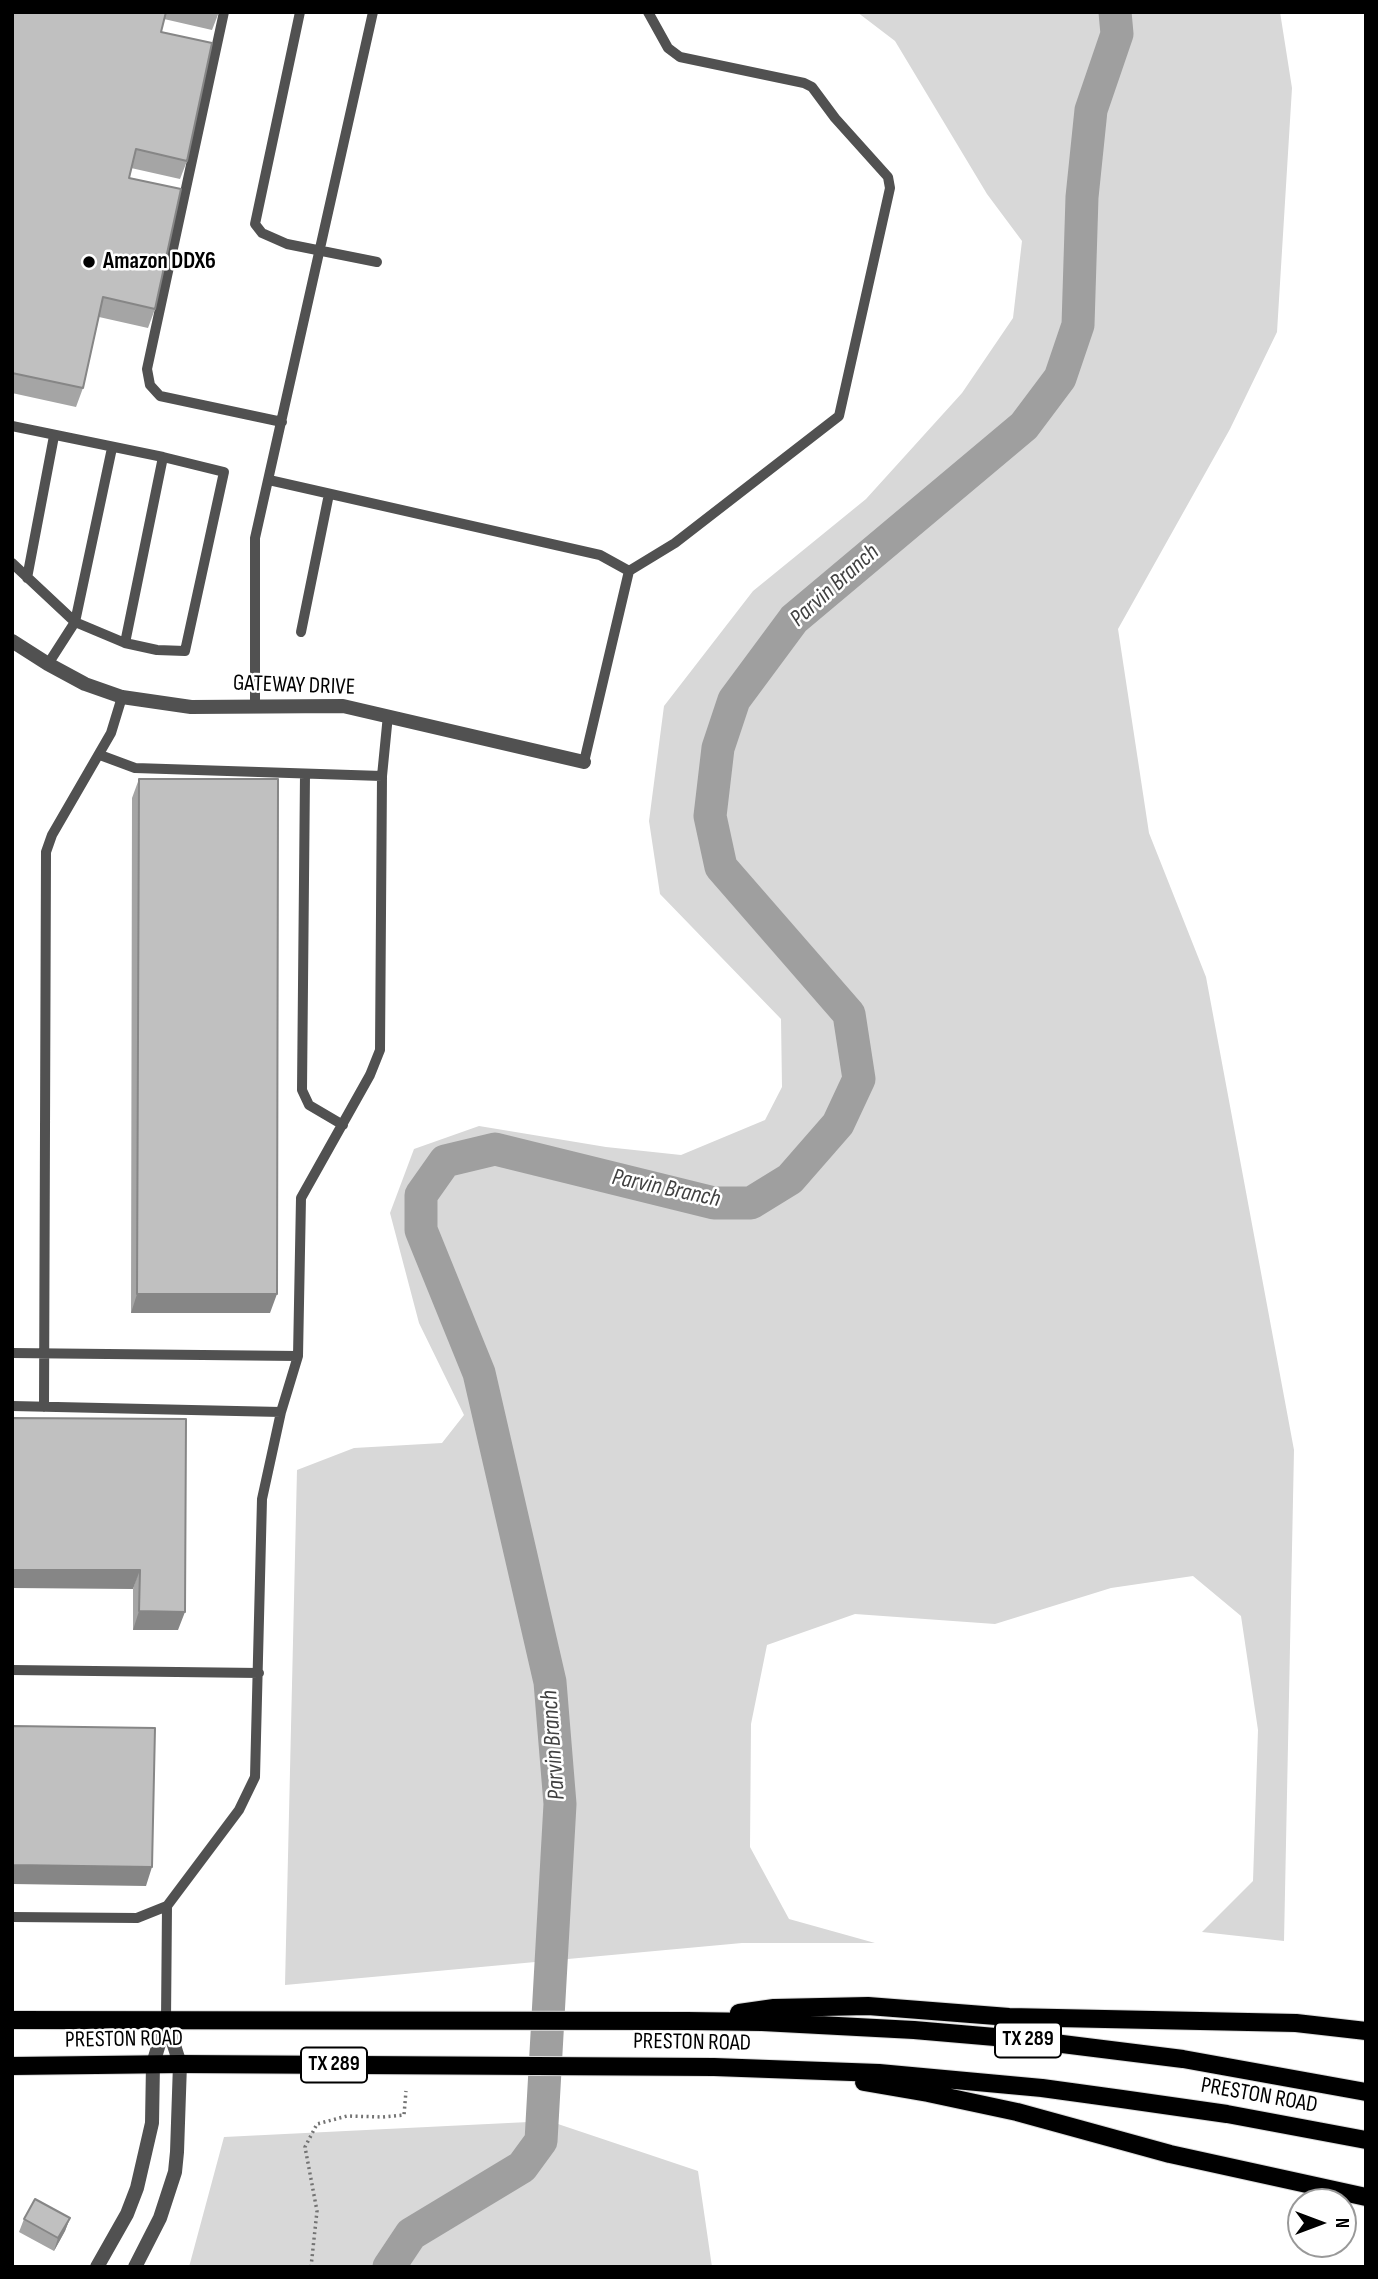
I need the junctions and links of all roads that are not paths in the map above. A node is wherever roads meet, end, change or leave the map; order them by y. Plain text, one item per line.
1 (224, 12) edge
2 (300, 12) edge
3 (373, 12) edge
4 (648, 12) edge
5 (320, 251) junction
6 (376, 262) dead end
7 (282, 422) junction
8 (12, 426) edge
9 (54, 436) junction
10 (112, 448) junction
11 (163, 457) junction
12 (269, 480) junction
13 (330, 494) junction
14 (12, 563) edge
15 (629, 571) junction
16 (27, 578) junction
17 (75, 622) junction
18 (301, 632) dead end
19 (12, 641) edge
20 (125, 643) junction
21 (48, 664) junction
22 (122, 697) junction
23 (255, 706) junction
24 (388, 715) junction
25 (100, 755) junction
26 (584, 762) joint
27 (305, 774) junction
28 (382, 776) junction
29 (343, 1125) junction
30 (12, 1353) edge
31 (44, 1353) junction
32 (298, 1356) junction
33 (12, 1406) edge
34 (44, 1407) junction
35 (281, 1412) junction
36 (12, 1670) edge
37 (259, 1674) junction
38 (167, 1906) junction
39 (12, 1917) edge
40 (12, 2020) edge
41 (166, 2020) junction
42 (687, 2021) junction
43 (1366, 2031) edge
44 (153, 2064) junction
45 (180, 2064) junction
46 (12, 2066) edge
47 (714, 2067) junction
48 (1366, 2092) edge
49 (1366, 2140) edge
50 (1366, 2197) edge
51 (97, 2267) edge
52 (135, 2267) edge

1 - 7 lane
2 - 5 lane
3 - 5 lane
4 - 15 lane
5 - 6 lane
5 - 7 lane
7 - 12 lane
8 - 9 lane
9 - 10 lane
9 - 16 lane
10 - 11 lane
10 - 17 lane
11 - 20 lane
11 - 20 lane
12 - 13 lane
12 - 23 lane
13 - 15 lane
13 - 18 lane
14 - 16 lane
15 - 26 lane
16 - 17 lane
17 - 20 lane
17 - 21 lane
19 - 21 street, GATEWAY DRIVE
21 - 22 street, GATEWAY DRIVE
22 - 23 street, GATEWAY DRIVE
22 - 25 lane
23 - 24 street, GATEWAY DRIVE
24 - 26 street, GATEWAY DRIVE
24 - 28 lane
25 - 27 lane
25 - 31 lane
27 - 28 lane
27 - 29 lane
28 - 29 lane
29 - 32 lane
30 - 31 lane
31 - 32 lane
31 - 34 lane
32 - 35 lane
33 - 34 lane
34 - 35 lane
35 - 37 lane
36 - 37 lane
37 - 38 lane
38 - 39 lane
38 - 41 lane
40 - 41 main road, PRESTON ROAD / TX 289
41 - 42 main road, PRESTON ROAD / TX 289
41 - 44 street
41 - 45 street
42 - 43 main road
42 - 48 main road, PRESTON ROAD / TX 289
44 - 45 main road, PRESTON ROAD / TX 289
44 - 46 main road, PRESTON ROAD / TX 289
44 - 51 street
45 - 47 main road, PRESTON ROAD / TX 289
45 - 52 street
47 - 49 main road, PRESTON ROAD / TX 289
47 - 50 main road

